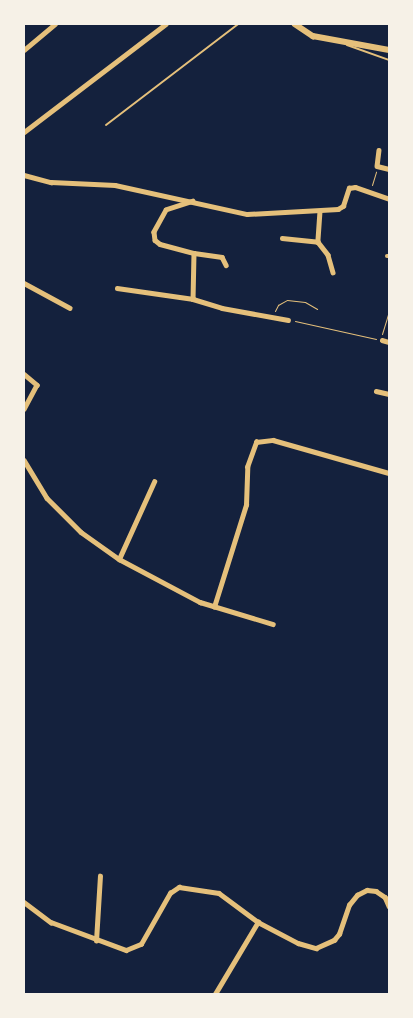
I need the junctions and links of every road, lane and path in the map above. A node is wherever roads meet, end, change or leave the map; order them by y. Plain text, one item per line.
1 (55, 24) edge
2 (166, 24) edge
3 (238, 24) edge
4 (295, 24) edge
5 (333, 40) junction
6 (24, 50) edge
7 (389, 50) edge
8 (389, 60) edge
9 (106, 125) dead end
10 (24, 132) edge
11 (379, 150) dead end
12 (377, 166) junction
13 (389, 168) edge
14 (24, 175) edge
15 (370, 193) junction
16 (389, 199) edge
17 (197, 200) junction
18 (320, 211) junction
19 (282, 238) dead end
20 (318, 242) junction
21 (194, 253) junction
22 (226, 265) dead end
23 (333, 272) dead end
24 (24, 282) edge
25 (117, 288) dead end
26 (194, 299) junction
27 (70, 308) dead end
28 (317, 309) dead end
29 (389, 311) edge
30 (273, 317) junction
31 (288, 320) joint
32 (382, 340) junction
33 (389, 342) edge
34 (24, 374) edge
35 (376, 391) dead end
36 (389, 394) edge
37 (24, 409) edge
38 (24, 460) edge
39 (389, 473) edge
40 (154, 482) dead end
41 (119, 559) junction
42 (214, 607) junction
43 (273, 624) dead end
44 (100, 876) dead end
45 (24, 902) edge
46 (389, 906) edge
47 (258, 922) junction
48 (96, 941) junction
49 (215, 994) edge

1 - 6 street
2 - 10 street
3 - 9 lane
4 - 5 street
5 - 7 street
5 - 8 lane
11 - 12 street
12 - 13 street
12 - 15 path
14 - 17 street
15 - 16 street
15 - 18 street
17 - 18 street
17 - 21 street
18 - 20 street
19 - 20 street
20 - 23 street
21 - 22 street
21 - 26 street
24 - 27 street
25 - 26 street
26 - 30 street
28 - 30 path
29 - 32 path
30 - 31 street
31 - 32 path
32 - 33 street
34 - 37 street
35 - 36 street
38 - 41 street
39 - 42 street
40 - 41 street
41 - 42 street
42 - 43 street
44 - 48 street
45 - 48 street
46 - 47 street
47 - 48 street
47 - 49 street

